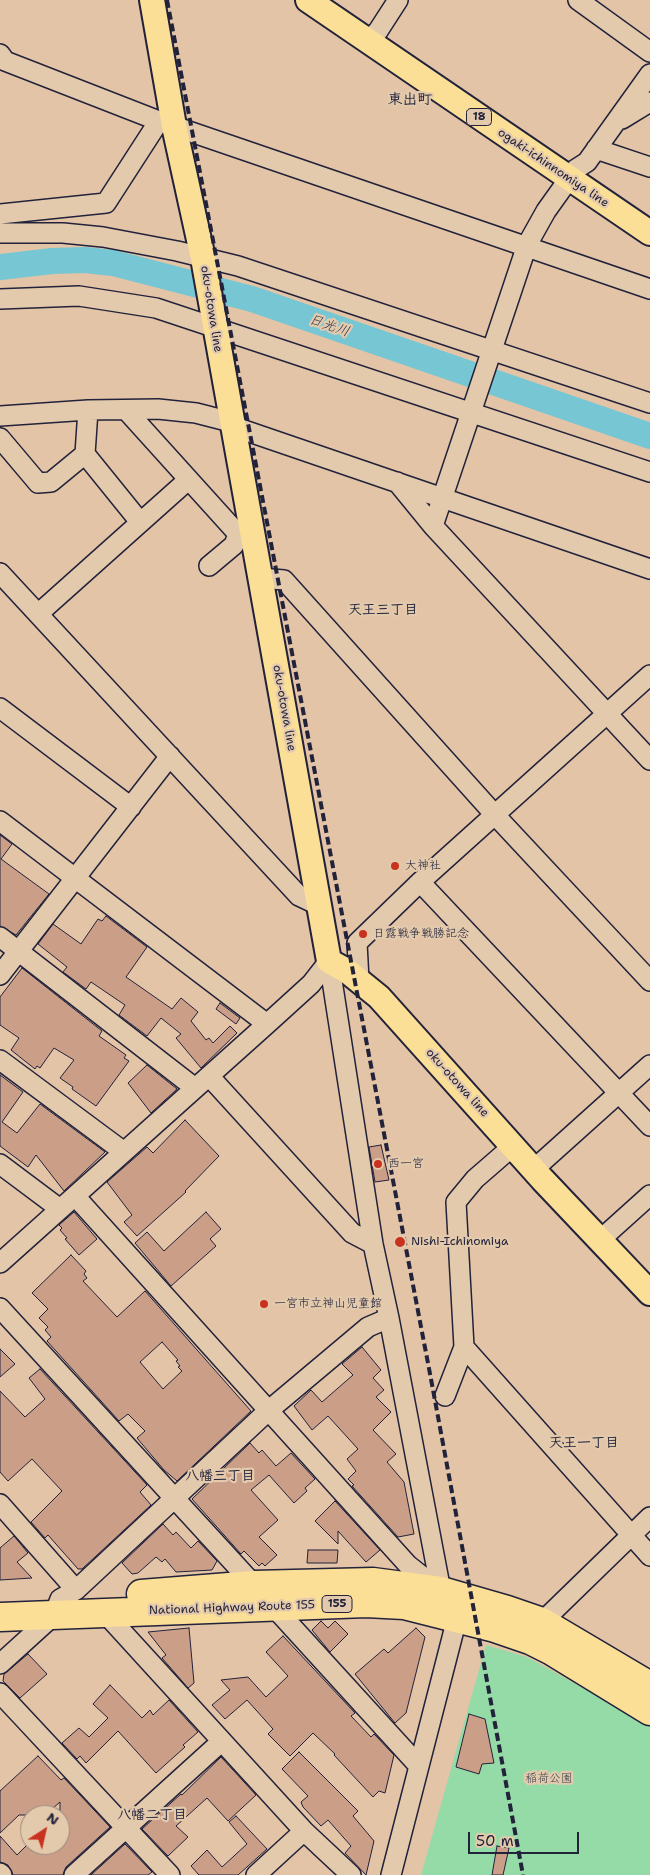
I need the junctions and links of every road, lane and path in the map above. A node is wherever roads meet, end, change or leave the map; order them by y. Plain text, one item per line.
1 (152, 0) edge
2 (308, 0) edge
3 (332, 0) edge
4 (398, 0) edge
5 (578, 0) edge
6 (373, 36) junction
7 (650, 52) edge
8 (2, 61) edge
9 (650, 74) edge
10 (650, 102) edge
11 (617, 122) junction
12 (167, 124) junction
13 (596, 149) junction
14 (650, 167) edge
15 (573, 174) junction
16 (0, 214) edge
17 (650, 218) edge
18 (0, 233) edge
19 (650, 233) edge
20 (527, 245) junction
21 (203, 260) junction
22 (650, 289) edge
23 (0, 299) edge
24 (213, 325) junction
25 (492, 354) junction
26 (650, 403) edge
27 (88, 410) junction
28 (126, 410) junction
29 (472, 411) junction
30 (21, 414) junction
31 (0, 416) edge
32 (231, 424) junction
33 (0, 432) edge
34 (0, 438) edge
35 (85, 454) junction
36 (650, 472) edge
37 (188, 480) junction
38 (397, 482) junction
39 (443, 497) junction
40 (140, 522) junction
41 (433, 526) junction
42 (245, 534) junction
43 (209, 566) dead end
44 (650, 569) edge
45 (0, 574) edge
46 (260, 578) junction
47 (38, 614) junction
48 (650, 675) edge
49 (0, 708) edge
50 (607, 713) junction
51 (170, 756) junction
52 (650, 760) edge
53 (131, 807) junction
54 (494, 815) junction
55 (0, 821) edge
56 (75, 879) junction
57 (420, 882) junction
58 (320, 906) junction
59 (0, 938) edge
60 (19, 951) junction
61 (330, 961) junction
62 (0, 975) edge
63 (359, 980) junction
64 (650, 982) edge
65 (267, 1024) junction
66 (0, 1060) edge
67 (650, 1065) edge
68 (202, 1082) junction
69 (619, 1094) junction
70 (650, 1126) edge
71 (513, 1146) junction
72 (124, 1152) junction
73 (0, 1164) edge
74 (533, 1170) junction
75 (650, 1195) edge
76 (75, 1196) junction
77 (60, 1209) junction
78 (600, 1240) junction
79 (373, 1244) junction
80 (0, 1263) edge
81 (650, 1293) edge
82 (0, 1308) edge
83 (389, 1318) junction
84 (464, 1347) junction
85 (445, 1396) dead end
86 (268, 1411) junction
87 (174, 1498) junction
88 (0, 1504) edge
89 (650, 1517) edge
90 (630, 1535) junction
91 (650, 1556) edge
92 (254, 1585) junction
93 (441, 1591) junction
94 (63, 1601) junction
95 (0, 1602) edge
96 (273, 1606) junction
97 (105, 1613) junction
98 (452, 1616) junction
99 (0, 1617) edge
100 (542, 1622) junction
101 (0, 1664) edge
102 (650, 1686) edge
103 (0, 1693) edge
104 (650, 1711) edge
105 (222, 1741) junction
106 (418, 1765) junction
107 (126, 1827) junction
108 (304, 1831) junction
109 (74, 1875) edge
110 (170, 1875) edge
111 (256, 1875) edge
112 (351, 1875) edge
113 (391, 1875) edge

1 - 12 main road, oku-otowa line
2 - 6 main road, ogaki-ichinnomiya line / 18
3 - 6 main road, ogaki-ichinnomiya line / 18
4 - 6 street
5 - 7 street
6 - 15 main road, ogaki-ichinnomiya line / 18
8 - 12 street
9 - 11 street
10 - 11 street
11 - 13 street
12 - 16 street
12 - 20 street
12 - 21 main road, oku-otowa line
13 - 14 street
13 - 15 street
15 - 17 main road, ogaki-ichinnomiya line / 18
15 - 19 main road, ogaki-ichinnomiya line / 18
15 - 20 street
18 - 21 street
20 - 22 street
20 - 25 street
21 - 24 main road, oku-otowa line
21 - 25 street
23 - 24 street
24 - 29 street
24 - 32 main road, oku-otowa line
25 - 26 street
25 - 29 street
27 - 28 street
27 - 30 street
27 - 35 street
28 - 32 street
28 - 37 street
29 - 36 street
29 - 39 street
30 - 31 street
30 - 33 street
32 - 38 street
32 - 42 main road, oku-otowa line
34 - 35 street
35 - 40 street
37 - 40 street
37 - 42 street
38 - 39 street
38 - 41 street
39 - 41 street
39 - 44 street
40 - 47 street
41 - 50 street
42 - 43 street
42 - 46 main road, oku-otowa line
45 - 47 street
46 - 54 street
46 - 58 main road, oku-otowa line
47 - 51 street
48 - 50 street
49 - 53 street
50 - 52 street
50 - 54 street
51 - 53 street
51 - 58 street
53 - 56 street
54 - 57 street
54 - 64 street
55 - 56 street
56 - 60 street
56 - 65 street
57 - 63 street
57 - 69 street
58 - 61 main road, oku-otowa line
59 - 60 street
60 - 62 street
60 - 68 street
61 - 63 main road, oku-otowa line
61 - 65 street
61 - 79 street
63 - 71 main road, oku-otowa line
65 - 68 street
66 - 72 street
67 - 69 street
68 - 72 street
68 - 79 street
69 - 70 street
69 - 74 street
71 - 74 main road, oku-otowa line
71 - 84 street
72 - 76 street
73 - 77 street
74 - 78 main road, oku-otowa line
75 - 78 street
76 - 77 street
76 - 86 street
77 - 80 street
78 - 81 main road, oku-otowa line
79 - 83 street
82 - 87 street
83 - 86 street
83 - 93 street
84 - 85 street
84 - 90 street
86 - 87 street
86 - 93 street
87 - 92 street
87 - 94 street
88 - 94 street
89 - 90 street
90 - 91 street
90 - 100 street
92 - 93 highway, National Highway Route 155 / 155
92 - 94 highway, National Highway Route 155 / 155
93 - 98 street
93 - 100 highway, National Highway Route 155 / 155
94 - 95 highway, National Highway Route 155 / 155
94 - 97 highway, National Highway Route 155 / 155
94 - 99 highway, National Highway Route 155 / 155
94 - 101 street
96 - 97 highway, National Highway Route 155 / 155
96 - 98 highway, National Highway Route 155 / 155
96 - 106 street
97 - 105 street
98 - 104 highway, National Highway Route 155 / 155
98 - 106 street
100 - 102 highway, National Highway Route 155 / 155
103 - 107 street
105 - 107 street
105 - 108 street
106 - 113 street
107 - 109 street
107 - 110 street
108 - 111 street
108 - 112 street

